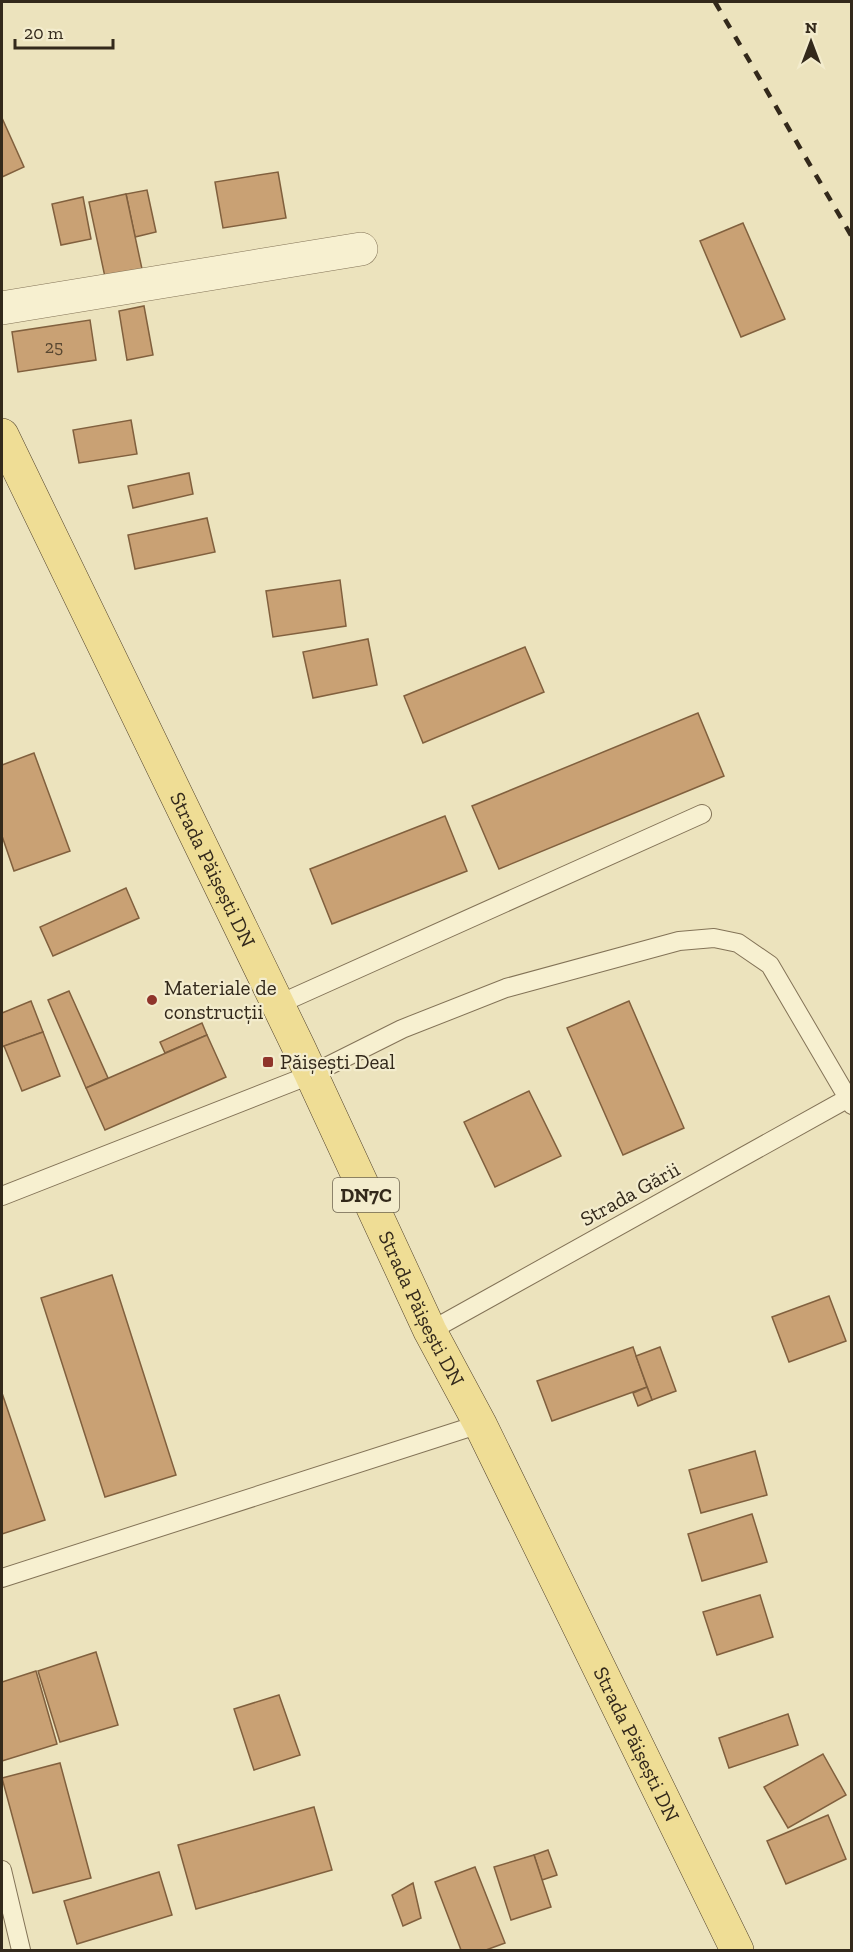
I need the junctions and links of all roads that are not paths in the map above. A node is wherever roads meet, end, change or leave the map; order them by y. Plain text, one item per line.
1 (361, 249) dead end
2 (2, 308) edge
3 (2, 435) edge
4 (702, 814) dead end
5 (278, 1005) junction
6 (310, 1075) junction
7 (851, 1099) edge
8 (2, 1196) edge
9 (430, 1332) junction
10 (480, 1424) junction
11 (2, 1578) edge
12 (2, 1870) edge
13 (732, 1949) edge
14 (21, 1950) edge

1 - 2 street
3 - 5 main road, Strada Păișești DN / DN7C
4 - 5 lane
5 - 6 main road, Strada Păișești DN / DN7C
6 - 7 lane
6 - 8 lane
6 - 9 main road, Strada Păișești DN / DN7C
7 - 9 lane, Strada Gării
9 - 10 main road, Strada Păișești DN / DN7C
10 - 11 lane
10 - 13 main road, Strada Păișești DN / DN7C
12 - 14 lane

